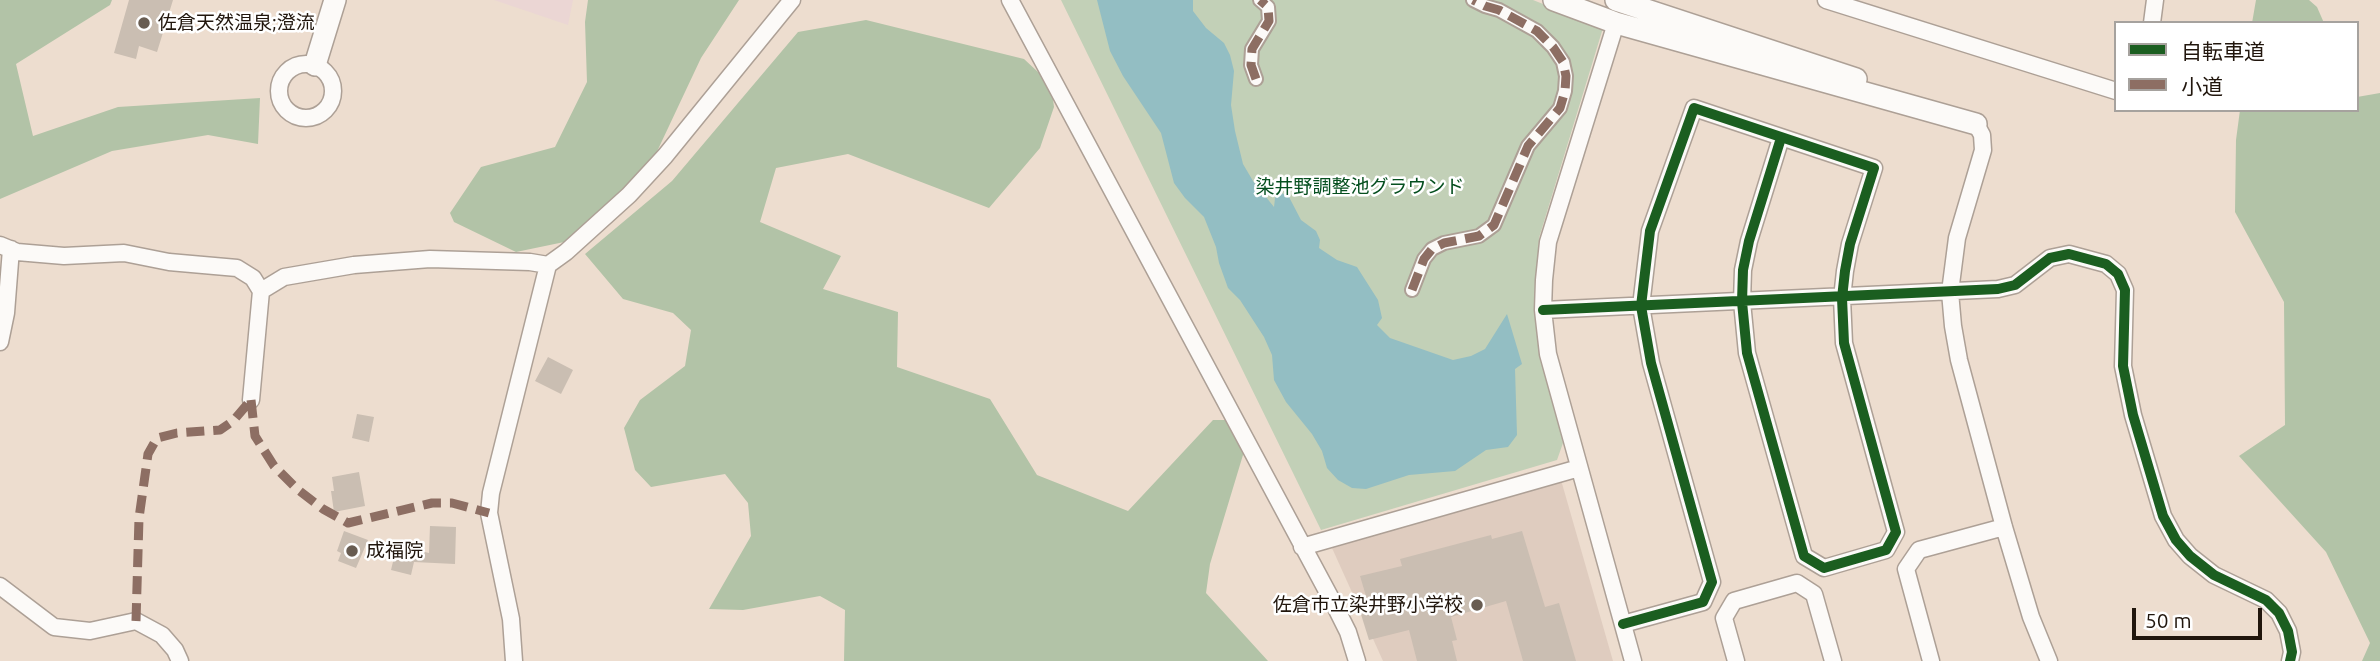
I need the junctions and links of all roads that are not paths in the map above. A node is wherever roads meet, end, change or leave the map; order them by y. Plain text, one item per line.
1 (335, 0) edge
2 (792, 0) edge
3 (1010, 0) edge
4 (1261, 0) edge
5 (1473, 0) edge
6 (1554, 0) edge
7 (1826, 0) edge
8 (2155, 0) edge
9 (1621, 1) edge
10 (2152, 21) edge
11 (1616, 23) junction
12 (315, 65) dead end
13 (1256, 79) dead end
14 (2114, 90) edge
15 (1976, 124) junction
16 (1781, 138) junction
17 (5, 247) edge
18 (548, 265) junction
19 (1412, 290) dead end
20 (261, 291) junction
21 (1950, 292) junction
22 (1842, 298) junction
23 (1742, 302) junction
24 (1642, 306) junction
25 (1543, 310) junction
26 (0, 342) edge
27 (251, 400) dead end
28 (1579, 468) junction
29 (2004, 527) junction
30 (1302, 547) junction
31 (0, 586) edge
32 (1623, 624) junction
33 (180, 661) edge
34 (514, 661) edge
35 (1357, 661) edge
36 (1633, 661) edge
37 (1736, 661) edge
38 (1833, 661) edge
39 (1931, 661) edge
40 (2049, 661) edge
41 (2290, 661) edge

1 - 12 street
2 - 18 street
3 - 30 street
4 - 13 street
5 - 19 street
6 - 11 street
7 - 14 street
8 - 10 street
9 - 11 street
9 - 15 street
11 - 15 street
11 - 25 street
15 - 21 street
16 - 22 street
16 - 23 street
16 - 24 street
17 - 20 street
17 - 26 street
18 - 20 street
18 - 34 street
20 - 27 street
21 - 22 street
21 - 29 street
21 - 41 street
22 - 23 street
22 - 23 street
23 - 24 street
24 - 25 street
24 - 32 street
25 - 28 street
28 - 30 street
28 - 32 street
29 - 39 street
29 - 40 street
30 - 35 street
31 - 33 street
32 - 36 street
37 - 38 street

